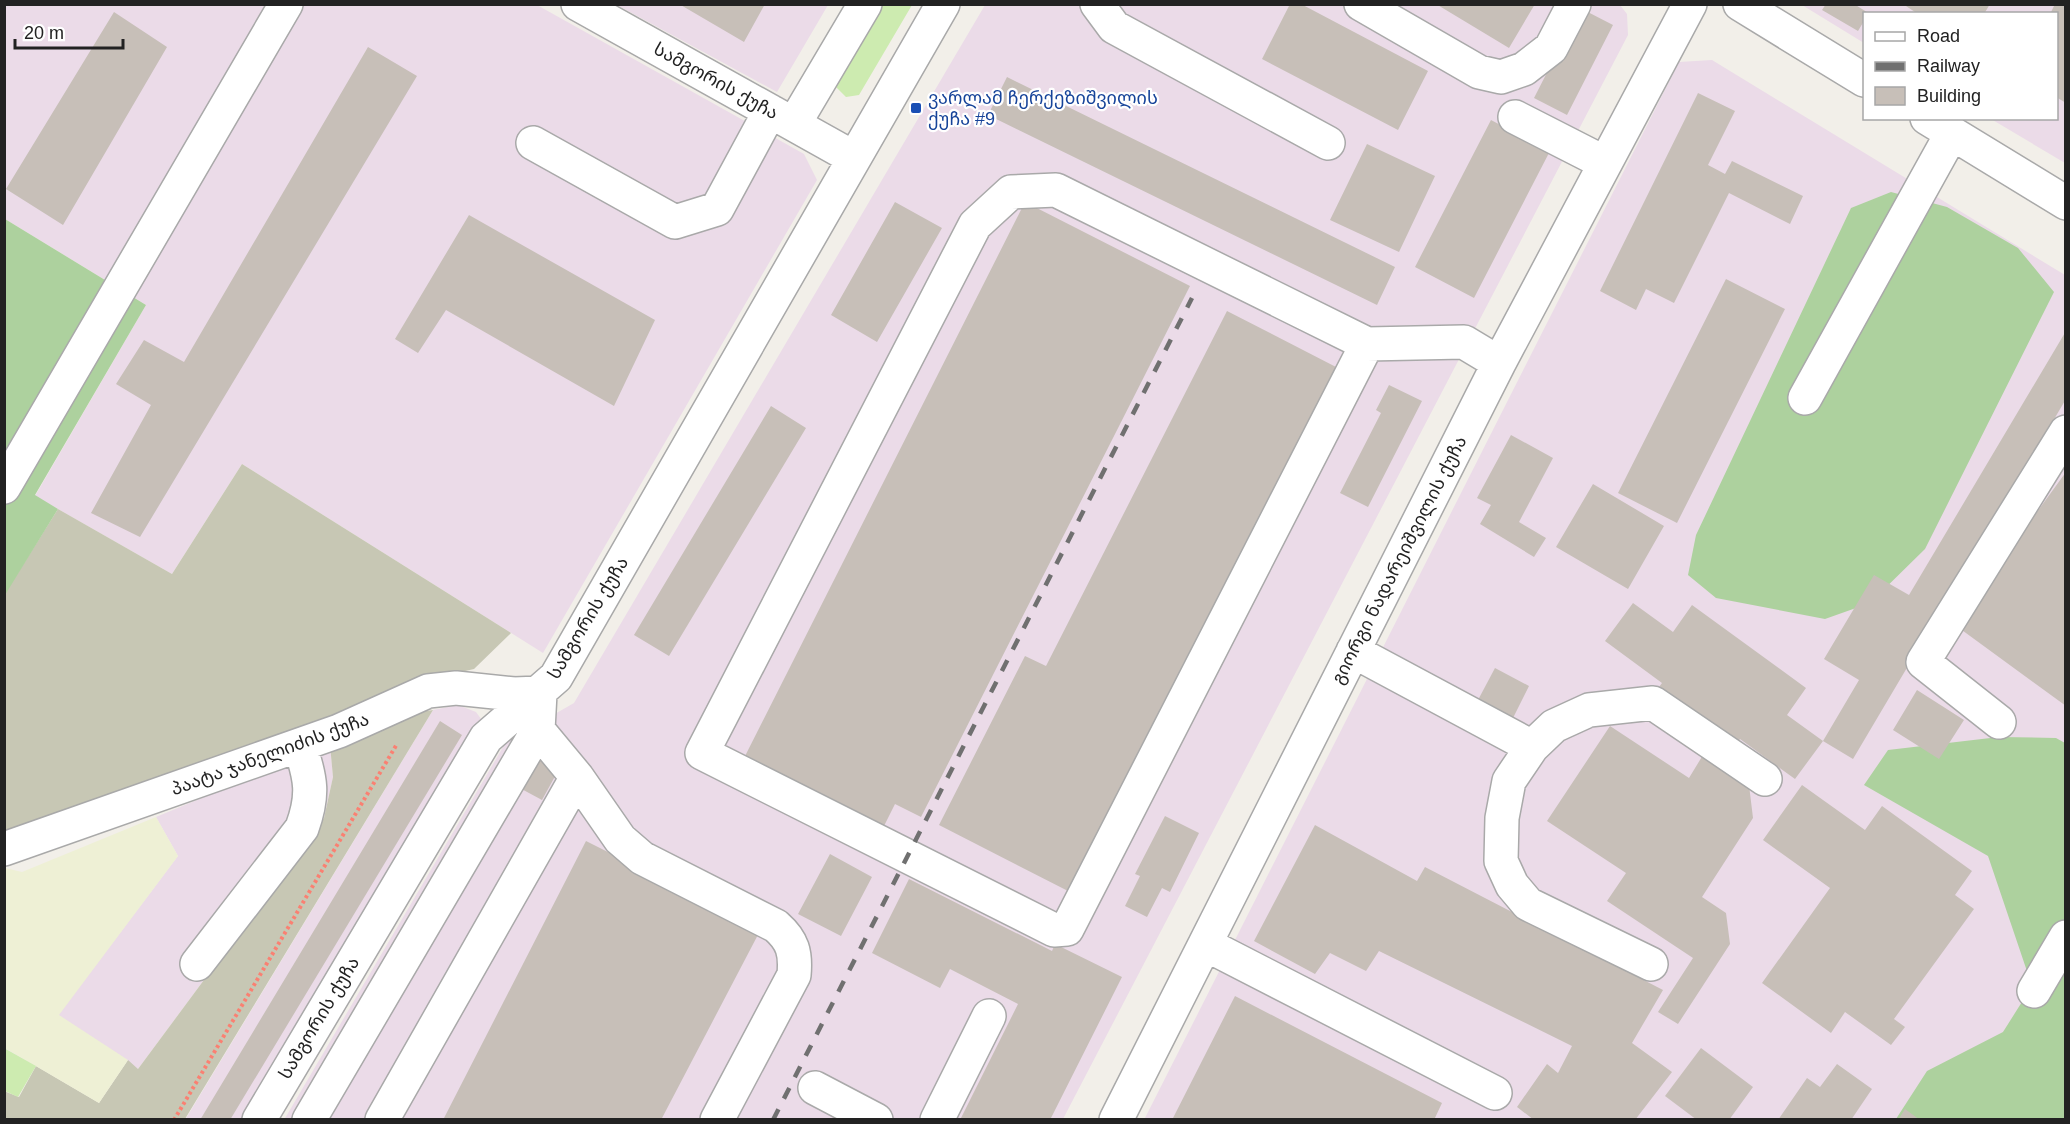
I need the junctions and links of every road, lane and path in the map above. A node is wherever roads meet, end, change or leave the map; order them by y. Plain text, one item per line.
1 (286, 4) edge
2 (578, 4) edge
3 (866, 4) edge
4 (943, 4) edge
5 (1097, 4) edge
6 (1361, 4) edge
7 (1574, 4) edge
8 (1690, 4) edge
9 (1740, 4) edge
10 (1782, 15) edge
11 (1863, 79) edge
12 (1515, 117) dead end
13 (782, 118) junction
14 (1939, 126) edge
15 (534, 143) dead end
16 (1328, 143) dead end
17 (854, 158) junction
18 (1605, 163) junction
19 (2065, 203) edge
20 (1367, 344) junction
21 (1499, 363) junction
22 (1805, 398) dead end
23 (2066, 432) edge
24 (4, 487) edge
25 (1353, 651) junction
26 (540, 693) junction
27 (1999, 722) dead end
28 (538, 730) junction
29 (397, 742) dead end
30 (300, 746) junction
31 (1532, 747) junction
32 (578, 777) junction
33 (1765, 779) dead end
34 (4, 849) edge
35 (2066, 937) edge
36 (1205, 944) junction
37 (197, 964) dead end
38 (1651, 964) dead end
39 (2034, 991) dead end
40 (988, 1016) dead end
41 (815, 1088) dead end
42 (1495, 1093) dead end
43 (174, 1119) edge
44 (259, 1119) edge
45 (309, 1119) edge
46 (382, 1119) edge
47 (717, 1119) edge
48 (876, 1119) edge
49 (937, 1119) edge
50 (1116, 1119) edge

1 - 24 street
2 - 13 street, სამგორის ქუჩა
3 - 13 street
4 - 17 street, სამგორის ქუჩა
5 - 16 street
6 - 7 street
8 - 18 street, გიორგი ნადარეიშვილის ქუჩა
9 - 10 street
10 - 11 street
12 - 18 street
13 - 15 street
13 - 17 street, სამგორის ქუჩა
14 - 19 street
14 - 22 street
17 - 26 street, სამგორის ქუჩა
18 - 21 street, გიორგი ნადარეიშვილის ქუჩა
20 - 20 street
20 - 21 street
21 - 25 street, გიორგი ნადარეიშვილის ქუჩა
23 - 27 street
25 - 31 street
25 - 36 street, გიორგი ნადარეიშვილის ქუჩა
26 - 28 street
26 - 30 street, პაატა ჯანელიძის ქუჩა
26 - 44 street, სამგორის ქუჩა
28 - 32 street
28 - 45 street
29 - 43 path
30 - 34 street, პაატა ჯანელიძის ქუჩა
30 - 37 street
31 - 33 street
31 - 38 street
32 - 46 street
32 - 47 street
35 - 39 street
36 - 42 street
36 - 50 street, გიორგი ნადარეიშვილის ქუჩა
40 - 49 street
41 - 48 street

